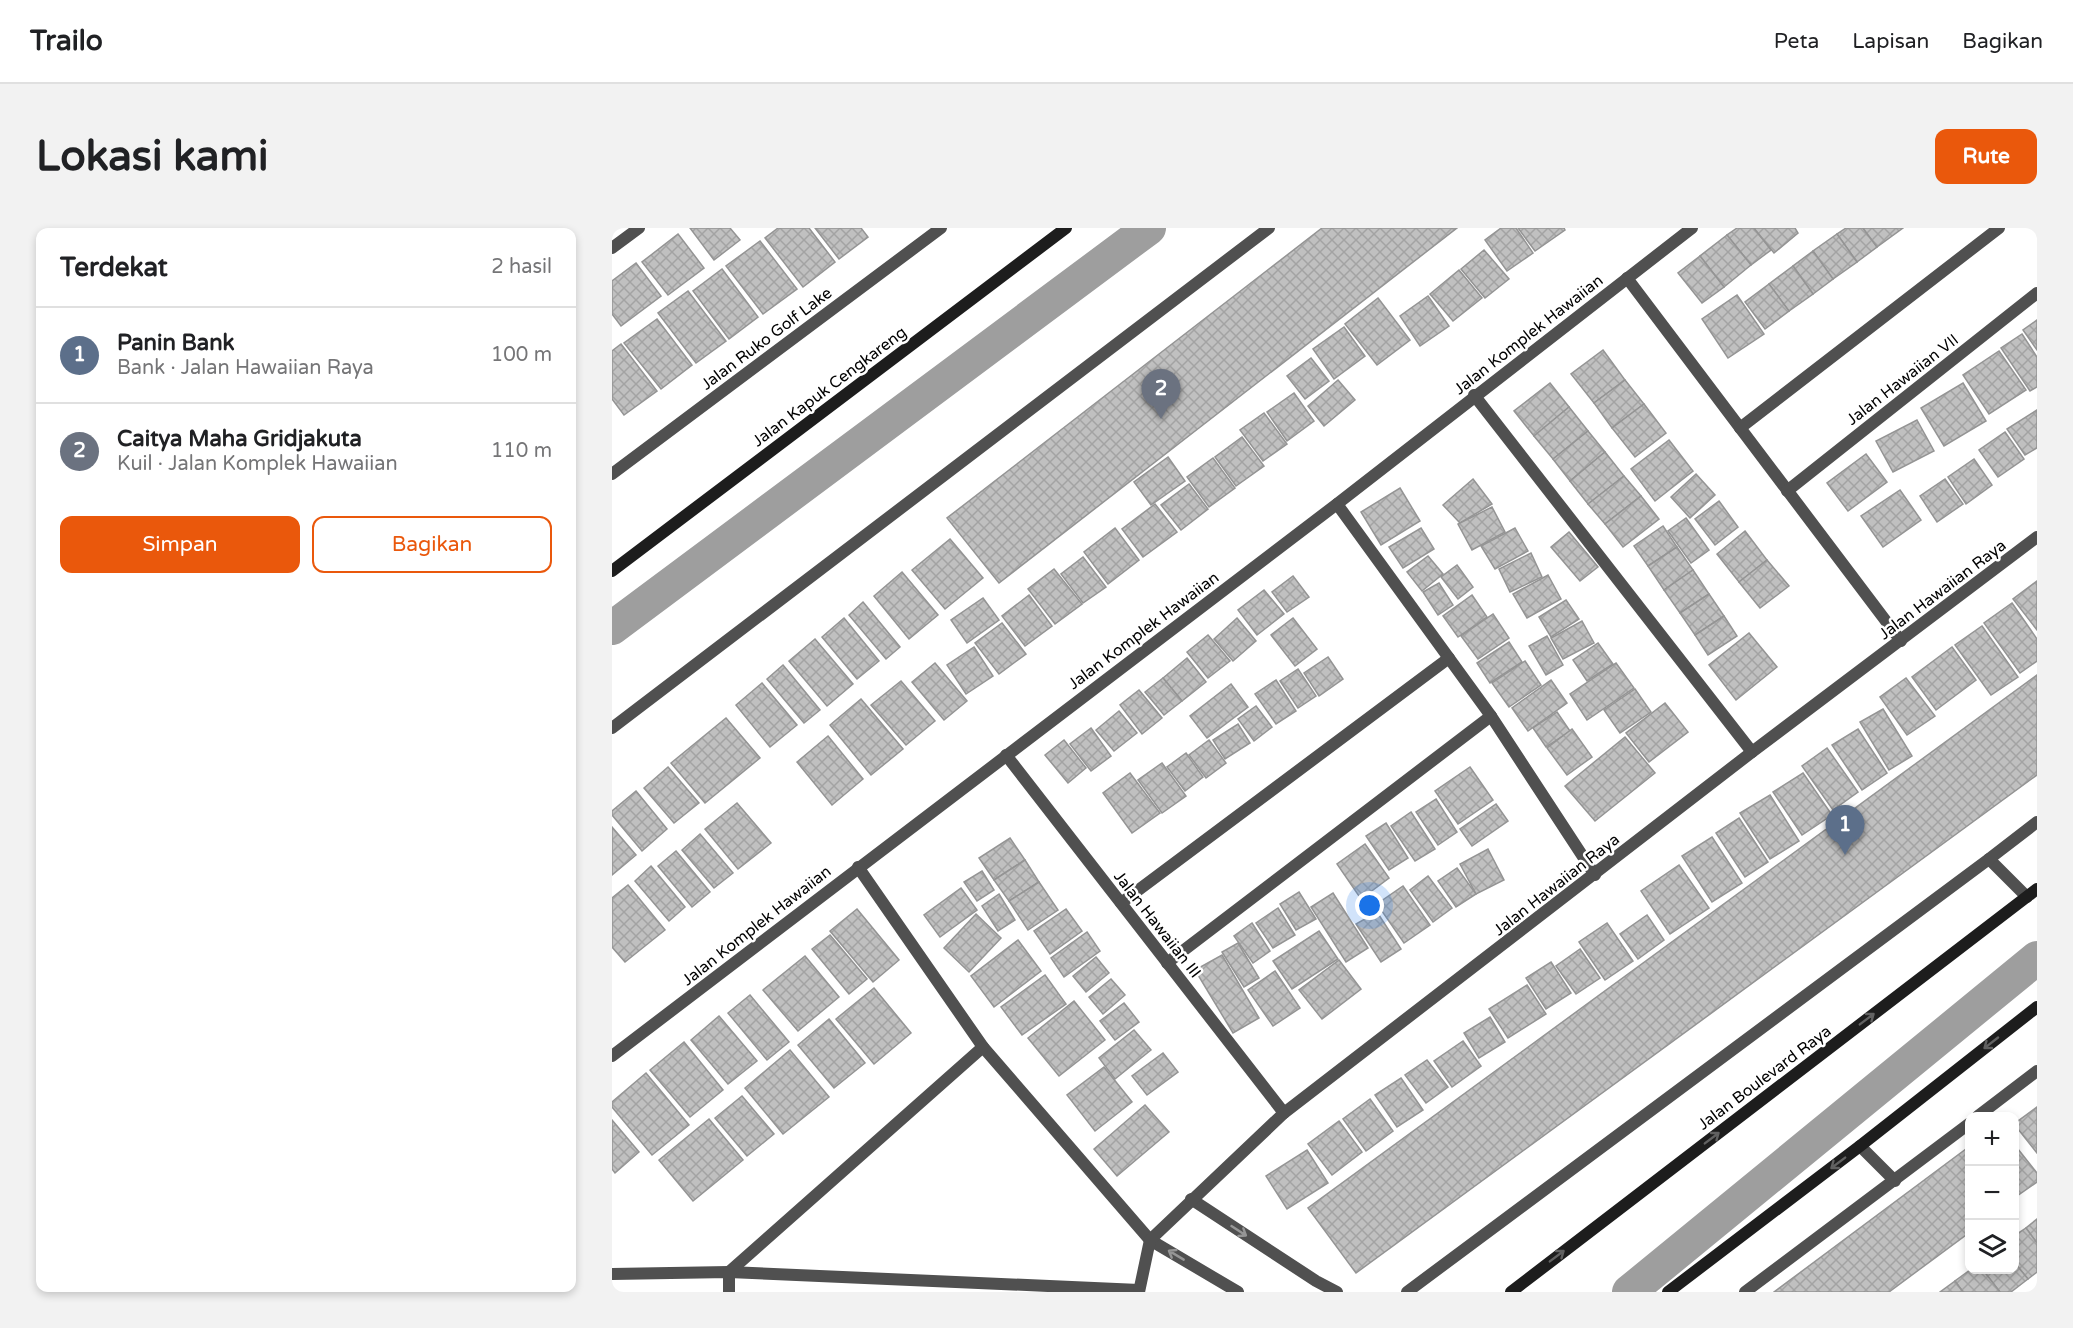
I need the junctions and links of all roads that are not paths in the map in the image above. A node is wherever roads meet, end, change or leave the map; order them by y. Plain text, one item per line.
1 (639, 228) edge
2 (941, 228) edge
3 (1066, 228) edge
4 (1269, 228) edge
5 (1692, 228) edge
6 (1999, 228) edge
7 (612, 248) edge
8 (1627, 278) junction
9 (2037, 293) edge
10 (1474, 395) junction
11 (1740, 428) junction
12 (612, 474) edge
13 (1787, 491) junction
14 (1336, 504) junction
15 (2037, 537) edge
16 (612, 570) edge
17 (1901, 641) junction
18 (1449, 658) junction
19 (1491, 716) junction
20 (612, 728) edge
21 (1752, 752) junction
22 (1006, 754) junction
23 (2037, 822) edge
24 (1989, 859) junction
25 (858, 867) junction
26 (1595, 875) junction
27 (2032, 893) edge
28 (1121, 903) junction
29 (1167, 963) junction
30 (2037, 1007) edge
31 (983, 1047) junction
32 (612, 1056) edge
33 (2037, 1071) edge
34 (1983, 1112) edge
35 (1284, 1113) junction
36 (1965, 1127) edge
37 (1860, 1146) junction
38 (1895, 1181) junction
39 (1191, 1199) junction
40 (1150, 1239) junction
41 (729, 1272) junction
42 (612, 1274) edge
43 (1313, 1286) edge
44 (1139, 1291) edge
45 (729, 1292) edge
46 (1238, 1292) edge
47 (1337, 1292) edge
48 (1407, 1292) edge
49 (1511, 1292) edge
50 (1668, 1292) edge
51 (1745, 1292) edge

1 - 7 street
2 - 12 street, Jalan Ruko Golf Lake
3 - 16 street, Jalan Kapuk Cengkareng
4 - 20 street
5 - 8 street, Jalan Komplek Hawaiian
6 - 11 street
8 - 10 street, Jalan Komplek Hawaiian
8 - 11 street
9 - 13 street, Jalan Hawaiian VII
10 - 14 street, Jalan Komplek Hawaiian
10 - 21 street
11 - 13 street
13 - 17 street
14 - 18 street
14 - 22 street, Jalan Komplek Hawaiian
15 - 17 street, Jalan Hawaiian Raya
17 - 21 street, Jalan Hawaiian Raya
18 - 19 street
18 - 28 street
19 - 26 street
19 - 29 street
21 - 26 street, Jalan Hawaiian Raya
22 - 25 street, Jalan Komplek Hawaiian
22 - 28 street, Jalan Hawaiian III
23 - 24 street
24 - 27 street
24 - 48 street
25 - 31 street
25 - 32 street, Jalan Komplek Hawaiian
26 - 35 street, Jalan Hawaiian Raya
49 -> 27 street, Jalan Boulevard Raya
28 - 29 street, Jalan Hawaiian III
29 - 35 street, Jalan Hawaiian III
30 -> 37 street
31 - 40 street
31 - 41 street
33 - 34 street
35 - 39 street, Jalan Hawaiian Raya
36 - 38 street
37 - 38 street
37 -> 50 street
38 - 51 street
39 - 40 street, Jalan Hawaiian Raya
39 -> 43 street
40 - 44 street
46 -> 40 street
41 - 42 street
41 - 44 street
41 - 45 street
43 - 47 street

